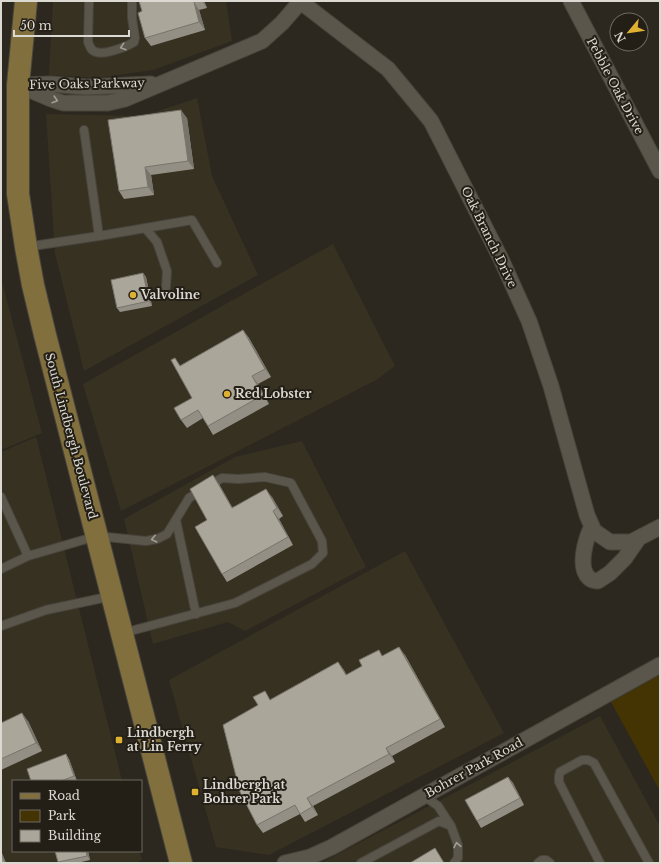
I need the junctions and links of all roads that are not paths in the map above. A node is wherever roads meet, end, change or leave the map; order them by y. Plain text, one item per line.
1 (26, 1) edge
2 (89, 1) edge
3 (132, 1) edge
4 (301, 1) edge
5 (571, 1) edge
6 (18, 85) junction
7 (84, 130) dead end
8 (660, 171) edge
9 (145, 228) junction
10 (99, 236) junction
11 (26, 247) junction
12 (217, 263) dead end
13 (166, 287) dead end
14 (1, 497) edge
15 (176, 520) junction
16 (592, 526) junction
17 (660, 527) edge
18 (97, 536) junction
19 (638, 539) junction
20 (28, 556) junction
21 (1, 569) edge
22 (113, 596) junction
23 (196, 614) junction
24 (1, 626) edge
25 (122, 633) junction
26 (660, 665) edge
27 (424, 796) junction
28 (450, 826) junction
29 (302, 861) edge
30 (181, 863) edge
31 (285, 863) edge
32 (361, 863) edge
33 (454, 863) edge
34 (538, 863) edge
35 (550, 863) edge
36 (600, 863) edge
37 (649, 863) edge

1 - 6 main road, South Lindbergh Boulevard
3 -> 2 lane
4 - 6 street, Five Oaks Parkway
4 - 16 street, Oak Branch Drive
5 - 8 street, Pebble Oak Drive
6 - 11 main road, South Lindbergh Boulevard
7 - 10 lane
9 - 10 lane
9 - 12 lane
9 - 13 lane
10 - 11 lane
11 - 18 main road, South Lindbergh Boulevard
14 - 20 lane
15 -> 18 lane
15 - 23 lane
15 - 23 lane
16 - 19 street, Oak Branch Drive
16 - 19 street, Oak Branch Drive
17 - 19 street, Oak Branch Drive
18 - 20 lane
18 - 22 main road, South Lindbergh Boulevard
20 - 21 lane
22 - 24 lane
22 - 25 main road, South Lindbergh Boulevard
23 - 25 lane
25 - 30 main road, South Lindbergh Boulevard
26 - 27 street, Bohrer Park Road
27 - 28 lane
27 - 29 street, Bohrer Park Road
28 - 32 lane
33 -> 28 lane
29 - 31 street, Bohrer Park Road
34 - 35 lane
36 - 37 lane

